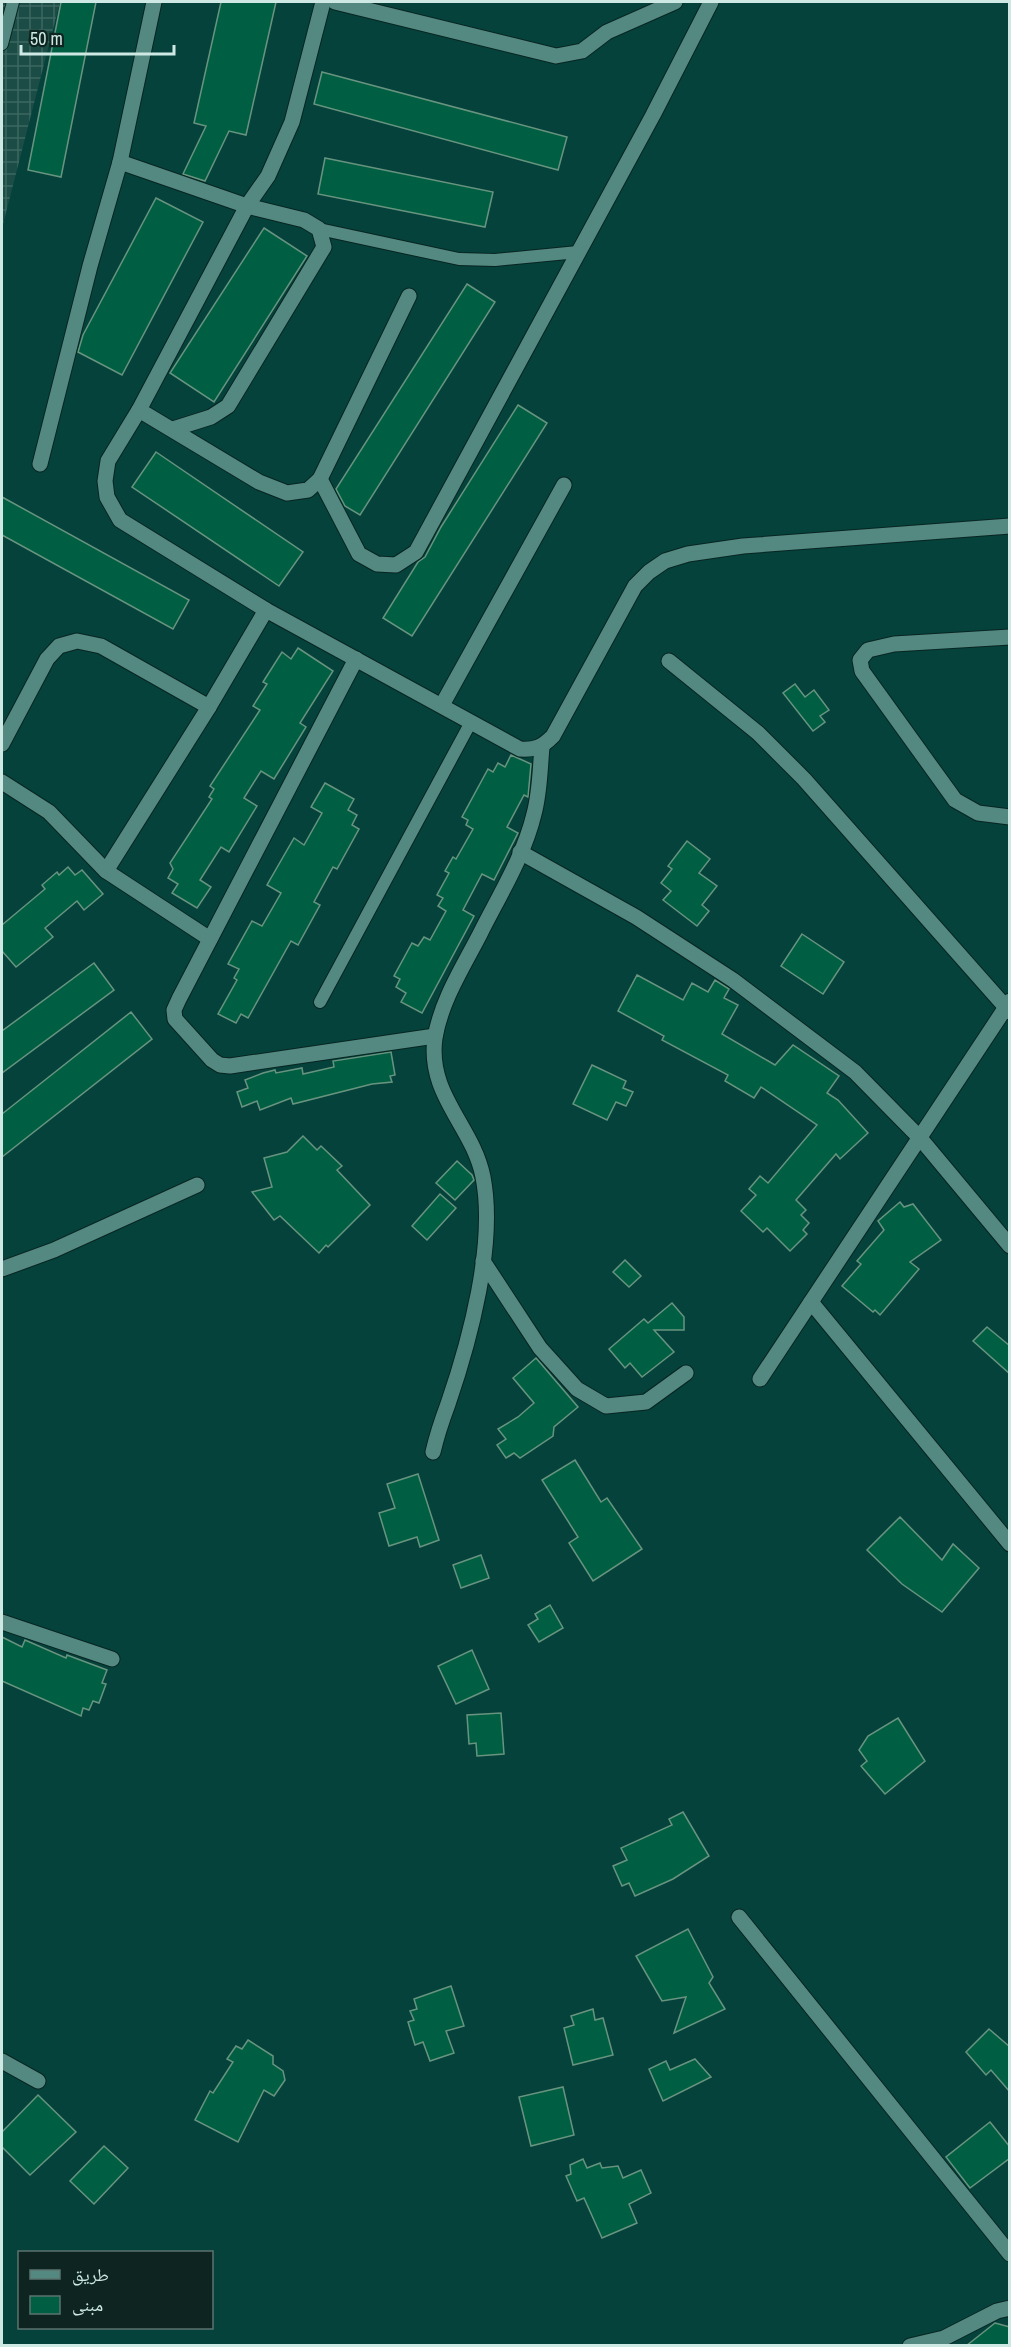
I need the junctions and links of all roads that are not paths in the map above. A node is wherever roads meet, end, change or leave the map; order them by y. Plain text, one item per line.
1 (13, 2) edge
2 (154, 2) edge
3 (323, 2) edge
4 (335, 2) edge
5 (675, 2) edge
6 (711, 2) edge
7 (2, 44) edge
8 (120, 162) junction
9 (247, 207) junction
10 (319, 229) junction
11 (578, 252) junction
12 (409, 296) dead end
13 (139, 410) junction
14 (173, 429) junction
15 (40, 464) dead end
16 (320, 479) junction
17 (564, 485) dead end
18 (1010, 526) edge
19 (266, 610) junction
20 (1010, 637) edge
21 (356, 659) junction
22 (669, 661) dead end
23 (442, 705) junction
24 (209, 707) junction
25 (471, 722) junction
26 (2, 744) edge
27 (542, 747) junction
28 (2, 782) edge
29 (1010, 817) edge
30 (520, 852) junction
31 (106, 871) junction
32 (210, 939) junction
33 (320, 1002) dead end
34 (1008, 1007) edge
35 (435, 1036) junction
36 (920, 1138) junction
37 (196, 1185) dead end
38 (1010, 1246) edge
39 (483, 1261) junction
40 (2, 1269) edge
41 (811, 1302) junction
42 (686, 1373) dead end
43 (760, 1378) dead end
44 (433, 1452) dead end
45 (1010, 1544) edge
46 (2, 1622) edge
47 (112, 1659) dead end
48 (739, 1917) dead end
49 (2, 2061) edge
50 (38, 2081) dead end
51 (1010, 2254) edge
52 (1010, 2308) edge
53 (910, 2346) edge

1 - 7 lane
2 - 8 street
3 - 9 street
4 - 5 street
6 - 11 street
8 - 9 street
8 - 15 street
9 - 10 street
9 - 13 street
10 - 11 lane
10 - 14 street
11 - 16 street
12 - 16 street
13 - 14 street
13 - 19 street
14 - 16 street
17 - 23 street
18 - 27 street
19 - 21 street
19 - 24 street
20 - 29 street
21 - 23 street
21 - 32 street
22 - 34 street
23 - 25 street
24 - 26 street
24 - 31 street
25 - 27 street
25 - 33 lane
27 - 30 street
28 - 31 street
30 - 35 street
30 - 36 street
31 - 32 street
32 - 35 street
34 - 36 street
35 - 39 street
36 - 38 street
36 - 41 street
37 - 40 street
39 - 42 street
39 - 44 street
41 - 43 street
41 - 45 street
46 - 47 street
48 - 51 street
49 - 50 street
52 - 53 street

